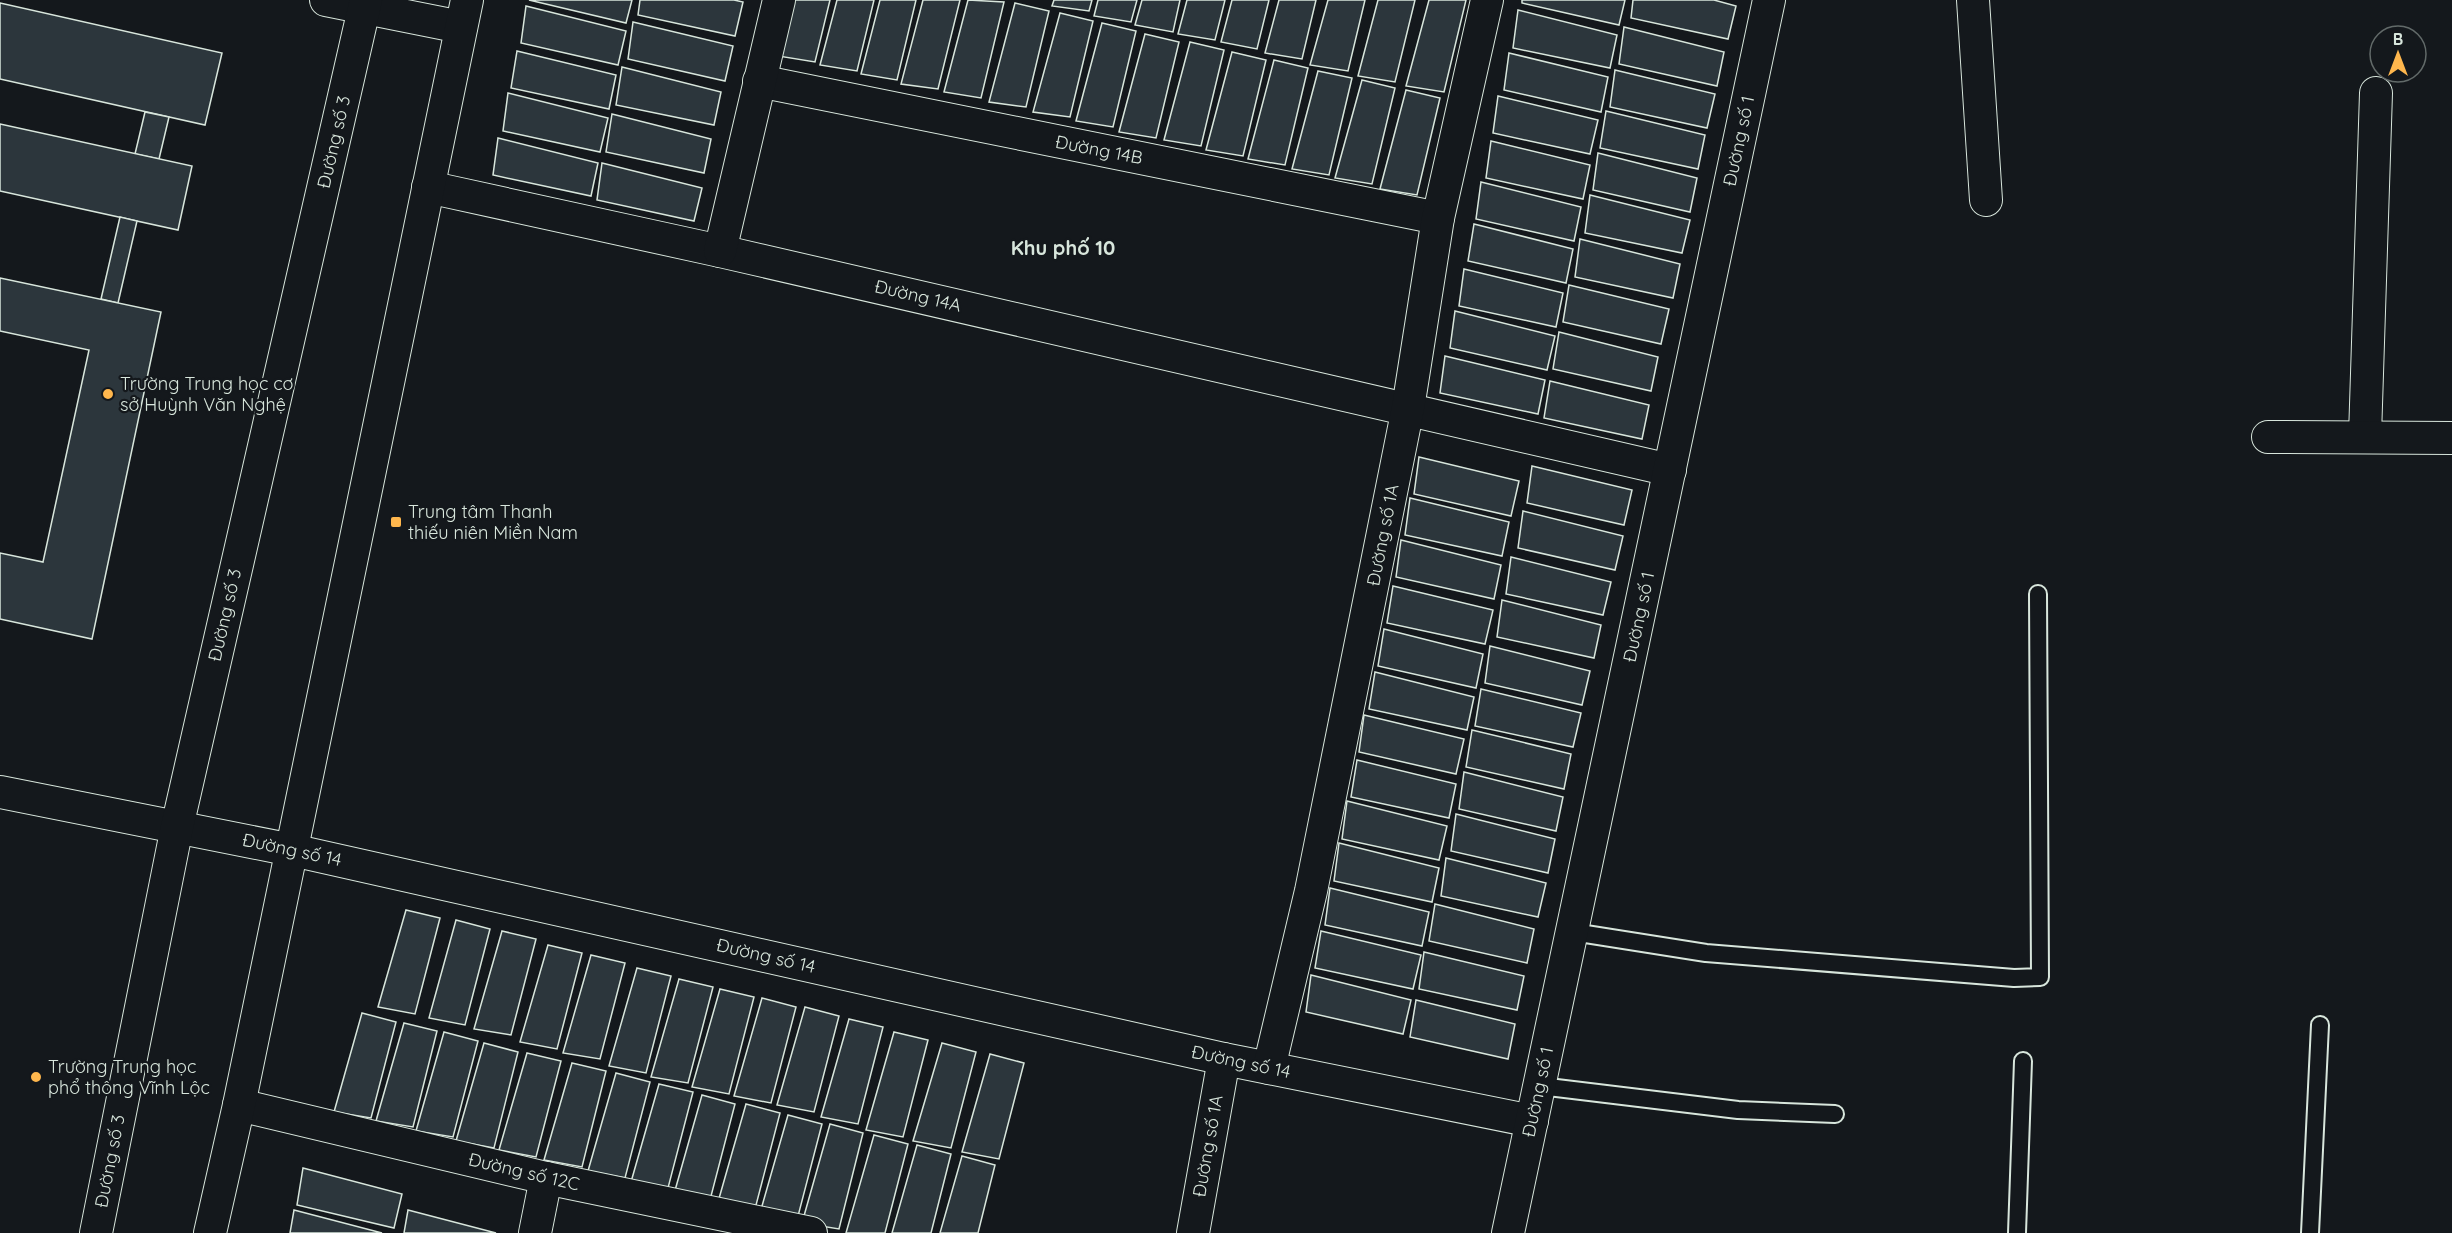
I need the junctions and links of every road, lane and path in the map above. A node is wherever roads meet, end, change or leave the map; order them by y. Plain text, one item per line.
1 (326, 0) edge
2 (779, 0) edge
3 (1487, 0) edge
4 (1769, 0) edge
5 (1973, 0) edge
6 (365, 5) edge
7 (464, 14) edge
8 (759, 81) junction
9 (2376, 93) dead end
10 (428, 187) junction
11 (1986, 200) dead end
12 (1438, 218) junction
13 (720, 251) junction
14 (1408, 408) junction
15 (2365, 436) junction
16 (2268, 437) dead end
17 (2452, 438) edge
18 (1670, 470) junction
19 (2038, 594) dead end
20 (0, 792) edge
21 (177, 827) junction
22 (292, 850) junction
23 (1573, 932) junction
24 (2320, 1025) dead end
25 (1224, 1059) junction
26 (2023, 1062) dead end
27 (1269, 1068) junction
28 (1540, 1086) junction
29 (239, 1105) junction
30 (1835, 1114) dead end
31 (1532, 1121) junction
32 (546, 1178) junction
33 (754, 1227) edge
34 (96, 1233) edge
35 (210, 1233) edge
36 (535, 1233) edge
37 (811, 1233) edge
38 (1193, 1233) edge
39 (1508, 1233) edge
40 (2017, 1233) edge
41 (2310, 1233) edge

1 - 6 street
2 - 8 street
3 - 12 street, Đường số 1A
4 - 18 street, Đường số 1
5 - 11 street
6 - 7 street
6 - 21 street, Đường số 3
7 - 10 street
8 - 12 street, Đường 14B
8 - 13 street
9 - 15 street
10 - 13 street, Đường 14A
10 - 22 street
12 - 14 street, Đường số 1A
13 - 14 street, Đường 14A
14 - 18 street, Đường 14A
14 - 27 street, Đường số 1A
15 - 16 street
15 - 17 street
18 - 23 street, Đường số 1
19 - 23 lane
20 - 21 street, Đường số 14
21 - 22 street, Đường số 14
21 - 34 street, Đường số 3
22 - 25 street, Đường số 14
22 - 29 street
23 - 28 street, Đường số 1
24 - 41 lane
25 - 27 street, Đường số 14
25 - 38 street, Đường số 1A
26 - 40 lane
27 - 31 street, Đường số 14
28 - 30 lane
28 - 31 street, Đường số 1
29 - 32 street, Đường số 12C
29 - 35 street
31 - 39 street, Đường số 1
32 - 33 street, Đường số 12C
32 - 36 street
33 - 37 street, Đường số 12C

